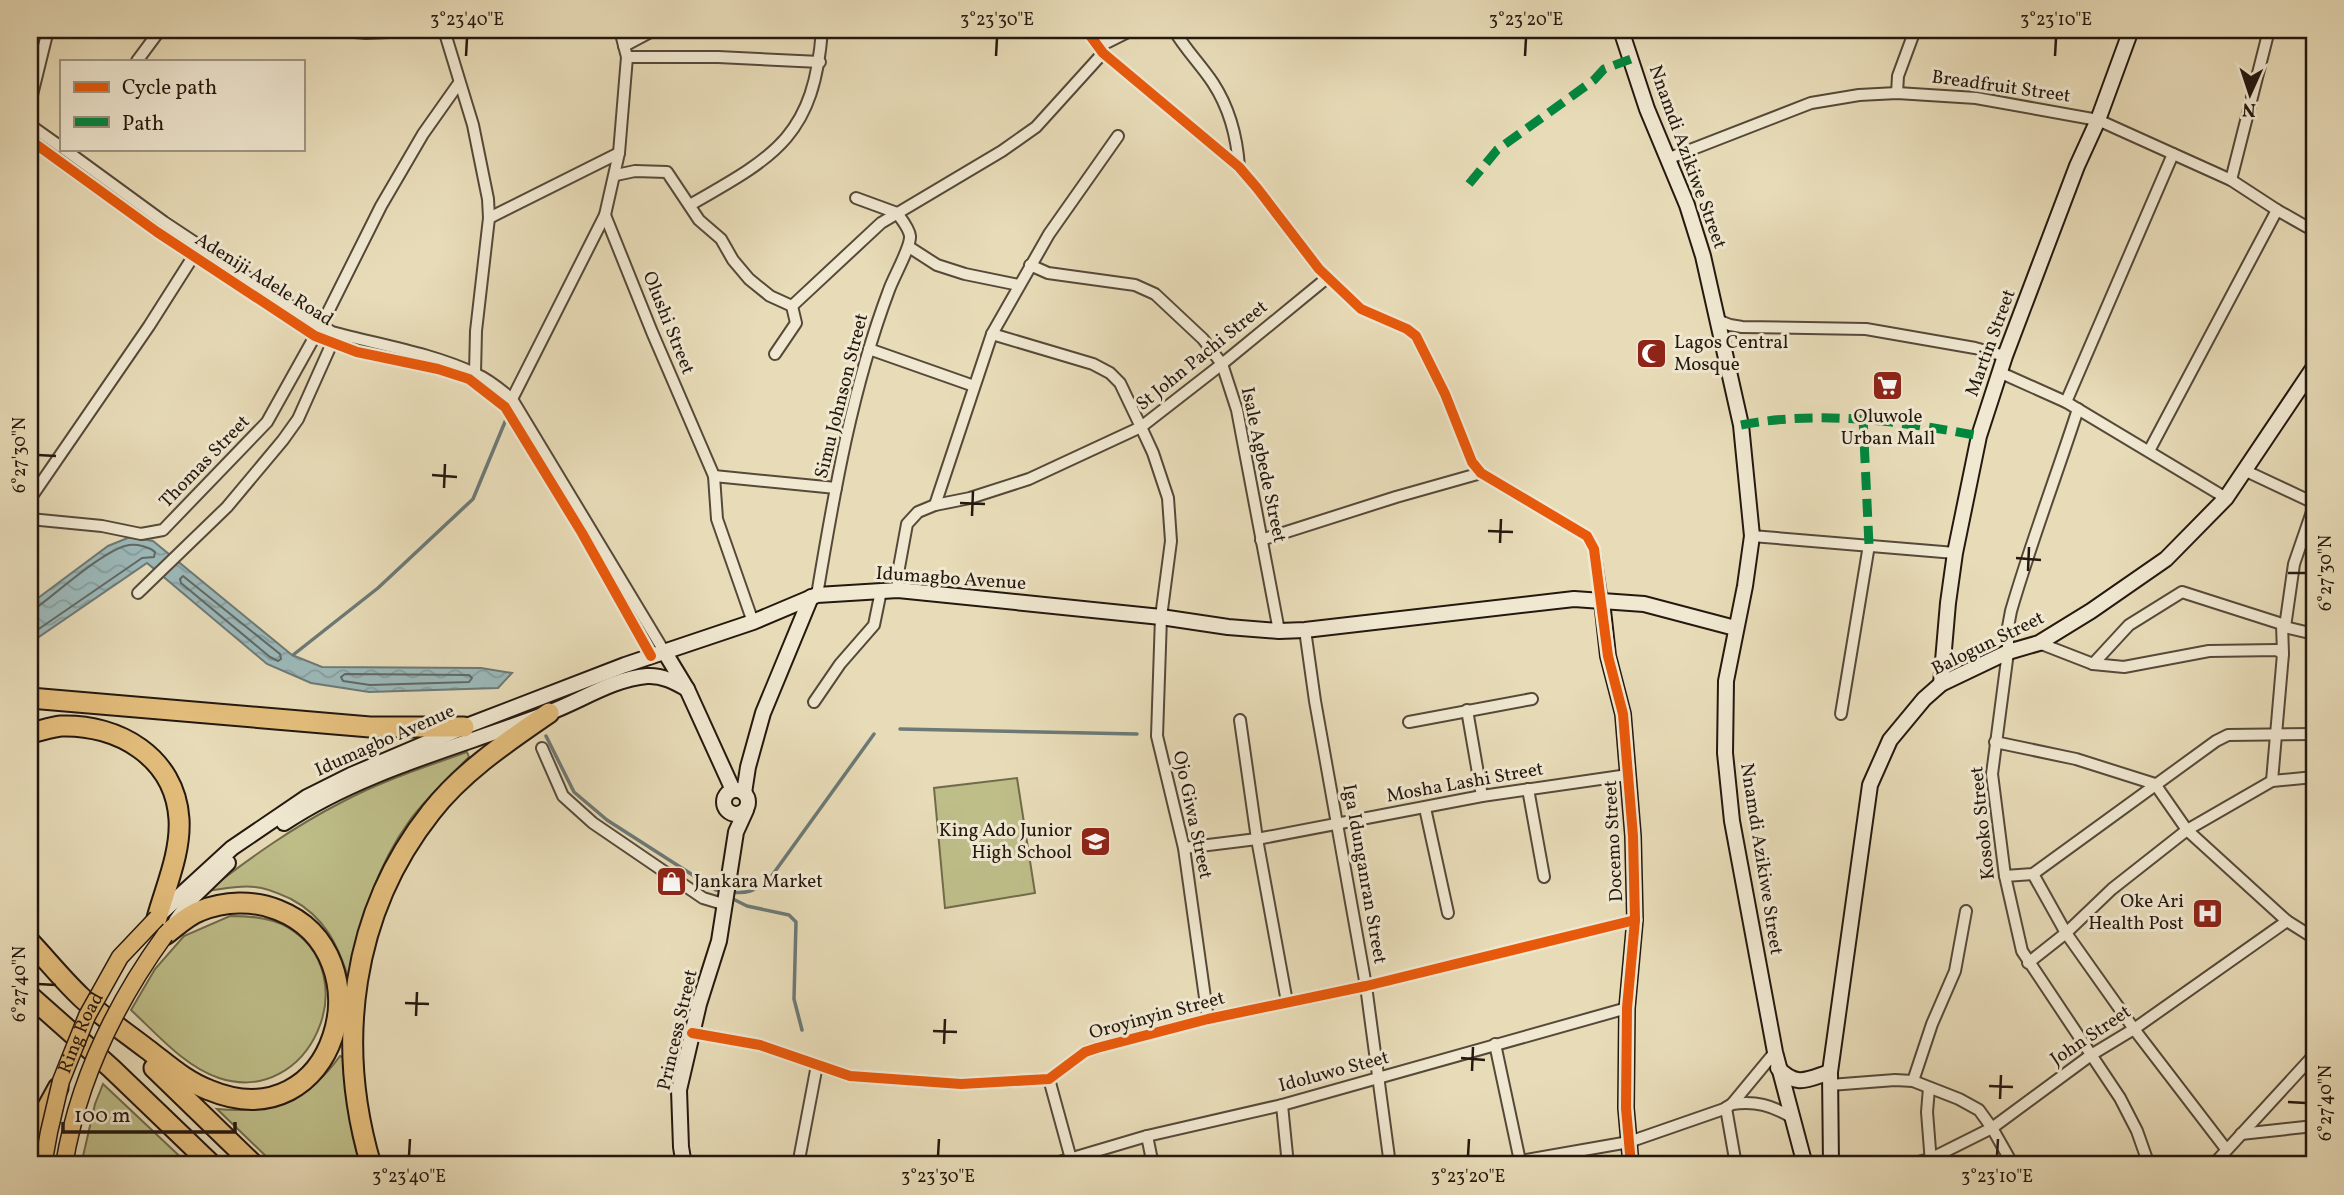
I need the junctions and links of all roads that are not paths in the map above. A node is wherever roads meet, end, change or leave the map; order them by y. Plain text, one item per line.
1 (48, 30) edge
2 (160, 30) edge
3 (332, 30) edge
4 (437, 30) edge
5 (444, 30) edge
6 (620, 30) edge
7 (654, 30) edge
8 (822, 30) edge
9 (1086, 30) edge
10 (1132, 30) edge
11 (1174, 30) edge
12 (1621, 30) edge
13 (1916, 30) edge
14 (2131, 30) edge
15 (2269, 30) edge
16 (1101, 49) junction
17 (626, 51) junction
18 (138, 60) edge
19 (820, 62) junction
20 (459, 83) junction
21 (1897, 93) junction
22 (30, 103) edge
23 (2098, 120) junction
24 (30, 125) edge
25 (1118, 136) dead end
26 (30, 140) edge
27 (60, 144) edge
28 (68, 150) edge
29 (619, 153) junction
30 (2173, 154) junction
31 (1667, 159) junction
32 (1239, 167) junction
33 (616, 175) junction
34 (2231, 180) junction
35 (856, 198) dead end
36 (690, 205) junction
37 (2277, 210) junction
38 (897, 213) junction
39 (605, 215) junction
40 (489, 218) junction
41 (2314, 231) edge
42 (200, 246) junction
43 (909, 247) junction
44 (193, 257) junction
45 (1030, 265) junction
46 (1327, 278) junction
47 (1019, 285) junction
48 (792, 306) junction
49 (1717, 320) junction
50 (318, 331) junction
51 (992, 334) junction
52 (332, 343) junction
53 (869, 349) junction
54 (775, 354) dead end
55 (2005, 356) junction
56 (1222, 364) junction
57 (2314, 367) edge
58 (1999, 372) junction
59 (475, 373) junction
60 (974, 386) junction
61 (512, 399) junction
62 (2066, 402) junction
63 (2078, 409) junction
64 (1141, 427) junction
65 (2149, 451) junction
66 (2246, 471) junction
67 (1481, 473) junction
68 (714, 476) junction
69 (836, 488) junction
70 (2226, 498) junction
71 (30, 499) edge
72 (2314, 504) edge
73 (934, 505) junction
74 (30, 519) edge
75 (1752, 536) junction
76 (1261, 540) junction
77 (1869, 545) junction
78 (1955, 554) junction
79 (140, 590) dead end
80 (898, 590) junction
81 (881, 592) junction
82 (814, 596) junction
83 (1602, 601) junction
84 (1161, 617) junction
85 (753, 622) junction
86 (2283, 625) junction
87 (1735, 628) junction
88 (1305, 630) junction
89 (1279, 631) junction
90 (2314, 634) edge
91 (2039, 643) junction
92 (2008, 652) junction
93 (657, 653) junction
94 (2283, 654) junction
95 (2093, 664) junction
96 (1941, 684) junction
97 (687, 689) junction
98 (30, 698) edge
99 (1532, 699) dead end
100 (814, 702) dead end
101 (1467, 710) junction
102 (549, 713) junction
103 (1841, 714) dead end
104 (1240, 720) dead end
105 (1409, 722) dead end
106 (464, 727) junction
107 (30, 733) edge
108 (2276, 733) junction
109 (2314, 734) edge
110 (1995, 741) junction
111 (542, 748) dead end
112 (1628, 775) junction
113 (2314, 777) edge
114 (2272, 781) junction
115 (2155, 784) junction
116 (1528, 789) junction
117 (739, 792) junction
118 (1482, 796) junction
119 (1425, 808) junction
120 (746, 810) junction
121 (728, 812) junction
122 (1338, 824) junction
123 (2187, 830) junction
124 (736, 832) junction
125 (1257, 839) junction
126 (1184, 848) junction
127 (2033, 874) junction
128 (2005, 876) junction
129 (1544, 877) dead end
130 (723, 904) junction
131 (1966, 911) dead end
132 (1448, 913) dead end
133 (1635, 920) junction
134 (2287, 921) junction
135 (161, 926) junction
136 (2066, 933) junction
137 (2314, 938) edge
138 (30, 942) edge
139 (30, 955) edge
140 (2028, 963) junction
141 (1366, 986) junction
142 (30, 996) edge
143 (81, 997) junction
144 (1287, 1002) junction
145 (30, 1007) edge
146 (1627, 1007) junction
147 (1208, 1019) junction
148 (2134, 1028) junction
149 (692, 1033) junction
150 (1495, 1044) junction
151 (1775, 1052) junction
152 (2091, 1055) junction
153 (2314, 1055) edge
154 (817, 1065) junction
155 (111, 1068) junction
156 (1778, 1068) junction
157 (1380, 1078) junction
158 (1830, 1078) junction
159 (1049, 1079) junction
160 (61, 1081) junction
161 (1913, 1081) junction
162 (1929, 1088) junction
163 (1282, 1105) junction
164 (1729, 1106) junction
165 (1791, 1118) junction
166 (2314, 1126) edge
167 (1992, 1128) junction
168 (2241, 1134) junction
169 (1147, 1136) junction
170 (30, 1139) edge
171 (1629, 1142) junction
172 (2226, 1149) junction
173 (1071, 1159) junction
174 (1931, 1162) edge
175 (1520, 1163) edge
176 (798, 1164) edge
177 (43, 1165) edge
178 (64, 1165) edge
179 (199, 1165) edge
180 (212, 1165) edge
181 (254, 1165) edge
182 (371, 1165) edge
183 (684, 1165) edge
184 (834, 1165) edge
185 (1049, 1165) edge
186 (1153, 1165) edge
187 (1288, 1165) edge
188 (1390, 1165) edge
189 (1630, 1165) edge
190 (1736, 1165) edge
191 (1805, 1165) edge
192 (1831, 1165) edge
193 (1906, 1165) edge
194 (2013, 1165) edge
195 (2149, 1165) edge
196 (2213, 1165) edge

1 - 22 street
2 - 18 street
3 - 4 street
5 - 20 street
6 - 17 street
7 - 17 street
8 - 19 street
9 - 16 street
10 - 16 street
11 - 32 street
12 - 31 main road, Nnamdi Azikiwe Street
13 - 21 street
14 - 23 main road, Martin Street
15 - 34 street
16 - 32 street
16 - 38 street
17 - 19 street
17 - 29 street
19 - 36 street
20 - 40 street
20 - 50 street, Thomas Street
21 - 23 street, Breadfruit Street
21 - 31 street, Breadfruit Street
23 - 30 street, Breadfruit Street
23 - 55 main road, Martin Street
24 - 27 street, Adeniji Adele Road
25 - 45 street
26 - 44 street, Adeniji Adele Road
28 - 42 street, Adeniji Adele Road
29 - 33 street
29 - 40 street
30 - 34 street, Breadfruit Street
30 - 62 street
31 - 49 main road, Nnamdi Azikiwe Street
32 - 46 street
33 - 36 street
33 - 39 street
34 - 37 street, Breadfruit Street
35 - 38 street
36 - 48 street
37 - 41 street, Breadfruit Street
37 - 65 street
38 - 43 street
38 - 48 street
39 - 61 street
39 - 68 street, Olushi Street
40 - 59 street
42 - 44 street
42 - 50 street, Adeniji Adele Road
43 - 47 street
43 - 53 street, Simu Johnson Street
44 - 50 street, Adeniji Adele Road
44 - 71 street
45 - 47 street
45 - 56 street, Isale Agbede Street
46 - 56 street, St John Pachi Street
46 - 67 street
47 - 51 street
48 - 54 street
49 - 55 street
49 - 75 main road, Nnamdi Azikiwe Street
50 - 52 street, Adeniji Adele Road
50 - 59 street, Adeniji Adele Road
50 - 74 street, Thomas Street
51 - 60 street
51 - 64 street, Ojo Giwa Street
52 - 79 street
52 - 93 street, Adeniji Adele Road
53 - 60 street
53 - 69 street, Simu Johnson Street
55 - 58 main road, Martin Street
56 - 64 street, St John Pachi Street
56 - 76 street, Isale Agbede Street
57 - 66 main road, Balogun Street
58 - 62 street
58 - 78 main road, Martin Street
59 - 61 street, Adeniji Adele Road
60 - 73 street
61 - 93 street, Adeniji Adele Road
62 - 63 street
63 - 65 street
63 - 92 street, Kosoko Street
64 - 73 street, St John Pachi Street
64 - 84 street, Ojo Giwa Street
65 - 70 street
66 - 70 main road, Balogun Street
66 - 72 street
67 - 76 street
67 - 83 street
68 - 69 street
68 - 85 street, Olushi Street
69 - 82 street, Simu Johnson Street
70 - 91 main road, Balogun Street
72 - 86 street
73 - 80 street
75 - 77 street
75 - 87 main road, Nnamdi Azikiwe Street
76 - 89 street, Isale Agbede Street
77 - 78 street
77 - 103 street
78 - 96 main road, Martin Street
80 - 81 main road, Idumagbo Avenue
80 - 84 main road, Idumagbo Avenue
81 - 82 main road, Idumagbo Avenue
81 - 100 street
82 - 85 main road, Idumagbo Avenue
82 - 117 main road
83 - 87 main road, Idumagbo Avenue
83 - 88 main road, Idumagbo Avenue
83 - 112 main road, Docemo Street
84 - 89 main road, Idumagbo Avenue
84 - 126 street, Ojo Giwa Street
85 - 93 main road, Idumagbo Avenue
86 - 90 street
86 - 94 street
86 - 95 street
87 - 151 main road, Nnamdi Azikiwe Street
88 - 89 main road, Idumagbo Avenue
88 - 122 street, Iga Idunganran Street
91 - 92 main road, Balogun Street
91 - 95 street
92 - 96 main road, Balogun Street
92 - 110 street, Kosoko Street
93 - 97 main road, Adeniji Adele Road
93 - 106 main road, Idumagbo Avenue
94 - 95 street
94 - 108 street
96 - 158 main road, Balogun Street
97 - 102 main road, Idumagbo Avenue
97 - 117 main road, Adeniji Adele Road
98 - 106 highway
99 - 101 street
101 - 105 street
101 - 118 street
102 - 135 main road, Idumagbo Avenue
102 - 182 highway
104 - 125 street
106 - 135 main road, Idumagbo Avenue
107 - 135 highway
108 - 109 street
108 - 114 street
108 - 115 street
110 - 115 street
110 - 128 street, Kosoko Street
111 - 130 street
112 - 116 street, Mosha Lashi Street
112 - 133 main road, Docemo Street
113 - 114 street
114 - 123 street
115 - 123 street
115 - 127 street
116 - 118 street, Mosha Lashi Street
116 - 129 street
117 - 120 main road
117 - 121 main road
118 - 119 street, Mosha Lashi Street
119 - 122 street, Mosha Lashi Street
119 - 132 street
120 - 121 main road
120 - 124 main road, Princess Street
121 - 124 main road
122 - 125 street, Mosha Lashi Street
122 - 141 street, Iga Idunganran Street
123 - 134 street
123 - 136 street
124 - 130 main road, Princess Street
125 - 126 street, Mosha Lashi Street
125 - 144 street
126 - 147 street, Ojo Giwa Street
127 - 128 street
127 - 136 street
128 - 140 street, Kosoko Street
130 - 149 main road, Princess Street
131 - 161 street
133 - 141 street, Oroyinyin Street
133 - 146 main road, Docemo Street
134 - 137 street
134 - 148 street, John Street
135 - 143 highway
135 - 160 main road, Ring Road, bridge
135 - 178 main road, Ring Road, bridge
136 - 140 street
136 - 148 street
138 - 143 highway
139 - 143 highway, Ring Road
140 - 152 street, Kosoko Street
141 - 144 street, Oroyinyin Street
141 - 157 street, Iga Idunganran Street
142 - 155 highway
143 - 181 highway
144 - 147 street, Oroyinyin Street
145 - 155 highway
146 - 150 street, Idoluwo Steet
146 - 171 main road, Docemo Street
147 - 159 street, Oroyinyin Street
148 - 152 street, John Street
148 - 172 street
149 - 154 street
149 - 183 main road, Princess Street
150 - 157 street, Idoluwo Steet
150 - 175 street
151 - 156 main road, Nnamdi Azikiwe Street
151 - 164 street
152 - 167 street, John Street
152 - 195 street, Kosoko Street
153 - 168 street
154 - 159 street
154 - 176 street
155 - 179 highway
155 - 180 highway
156 - 158 main road
156 - 165 main road, Nnamdi Azikiwe Street
157 - 163 street, Idoluwo Steet
157 - 188 street, Iga Idunganran Street
158 - 161 street
158 - 192 main road, Balogun Street
159 - 173 street
160 - 170 highway, bridge
160 - 177 main road, Ring Road, bridge
161 - 162 street
162 - 167 street
162 - 174 street
163 - 169 street, Idoluwo Steet
163 - 187 street
164 - 165 street
164 - 171 street
164 - 190 street
165 - 191 main road, Nnamdi Azikiwe Street
166 - 168 street
167 - 174 street, John Street
167 - 194 street
168 - 172 street
169 - 173 street, Idoluwo Steet
169 - 186 street
171 - 175 street
171 - 189 main road, Docemo Street
172 - 196 street
173 - 185 street, Idoluwo Steet
174 - 193 street, John Street
176 - 184 street

